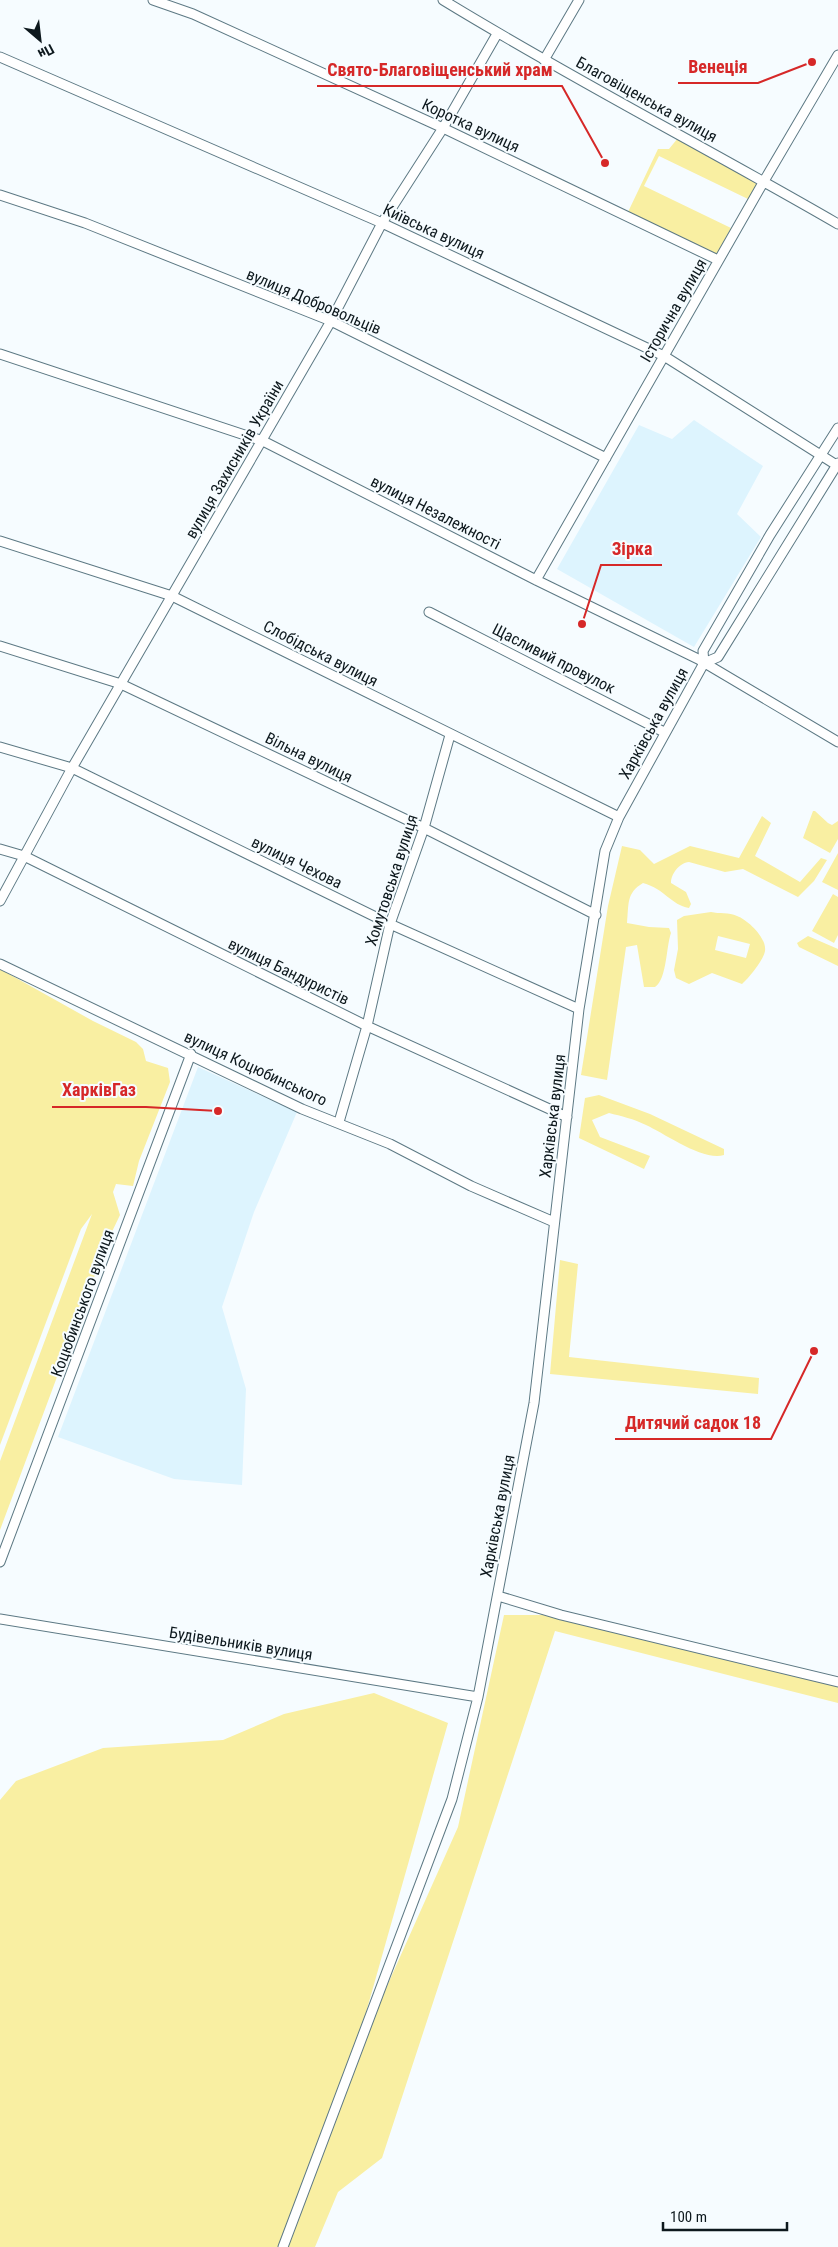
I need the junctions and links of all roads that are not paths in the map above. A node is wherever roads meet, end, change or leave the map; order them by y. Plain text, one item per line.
1 (153, 0) edge
2 (579, 0) edge
3 (448, 1) edge
4 (497, 34) junction
5 (838, 55) edge
6 (0, 57) edge
7 (544, 60) junction
8 (443, 128) junction
9 (764, 181) junction
10 (0, 195) edge
11 (382, 223) junction
12 (838, 224) edge
13 (718, 260) junction
14 (331, 321) junction
15 (0, 354) edge
16 (664, 356) junction
17 (838, 428) edge
18 (262, 441) junction
19 (821, 456) junction
20 (606, 458) junction
21 (838, 465) edge
22 (0, 541) edge
23 (536, 580) junction
24 (172, 596) junction
25 (429, 612) dead end
26 (0, 646) edge
27 (704, 663) junction
28 (121, 684) junction
29 (664, 732) junction
30 (450, 735) junction
31 (838, 742) edge
32 (0, 747) edge
33 (72, 768) junction
34 (619, 817) junction
35 (424, 828) junction
36 (0, 849) edge
37 (24, 856) junction
38 (0, 901) edge
39 (596, 915) junction
40 (390, 924) junction
41 (0, 964) edge
42 (579, 1009) junction
43 (367, 1026) junction
44 (191, 1054) junction
45 (567, 1116) junction
46 (339, 1122) junction
47 (554, 1222) junction
48 (0, 1562) edge
49 (498, 1596) junction
50 (0, 1619) edge
51 (838, 1682) edge
52 (478, 1697) junction
53 (283, 2247) edge

1 - 8 street, Коротка вулиця
2 - 7 street
3 - 4 street, Благовіщенська вулиця
4 - 7 street, Благовіщенська вулиця
4 - 8 street, вулиця Захисників України
5 - 9 street, Історична вулиця
6 - 11 street, Київська вулиця
7 - 9 street, Благовіщенська вулиця
8 - 11 street, вулиця Захисників України
8 - 13 street, Коротка вулиця
9 - 12 street, Благовіщенська вулиця
9 - 13 street, Історична вулиця
10 - 14 street, вулиця Добровольців
11 - 14 street, вулиця Захисників України
11 - 16 street, Київська вулиця
13 - 16 street, Історична вулиця
14 - 18 street, вулиця Захисників України
14 - 20 street, вулиця Добровольців
15 - 18 street, вулиця Незалежності
16 - 19 street, Київська вулиця
16 - 20 street, Історична вулиця
17 - 19 street, Харківська вулиця
18 - 23 street, вулиця Незалежності
18 - 24 street, вулиця Захисників України
19 - 21 street, Київська вулиця
19 - 27 street, Харківська вулиця
20 - 23 street, Історична вулиця
21 - 27 street, Харківська вулиця
22 - 24 street, Слобідська вулиця
23 - 27 street, вулиця Незалежності
24 - 28 street, вулиця Захисників України
24 - 30 street, Слобідська вулиця
25 - 29 street, Щасливий провулок
26 - 28 street, Вільна вулиця
27 - 29 street, Харківська вулиця
27 - 31 street, вулиця Незалежності
28 - 33 street, вулиця Захисників України
28 - 35 street, Вільна вулиця
29 - 34 street, Харківська вулиця
30 - 34 street, Слобідська вулиця
30 - 35 street, Хомутовська вулиця
32 - 33 street, вулиця Чехова
33 - 37 street, вулиця Захисників України
33 - 40 street, вулиця Чехова
34 - 39 street, Харківська вулиця
35 - 39 street, Вільна вулиця
35 - 40 street, Хомутовська вулиця
36 - 37 street, вулиця Бандуристів
37 - 38 street, вулиця Захисників України
37 - 43 street, вулиця Бандуристів
39 - 42 street, Харківська вулиця
40 - 42 street, вулиця Чехова
40 - 43 street, Хомутовська вулиця
41 - 44 street, вулиця Коцюбинського
42 - 45 street, Харківська вулиця
43 - 45 street, вулиця Бандуристів
43 - 46 street, Хомутовська вулиця
44 - 46 street, вулиця Коцюбинського
44 - 48 street, Коцюбинського вулиця
45 - 47 street, Харківська вулиця
46 - 47 street, вулиця Коцюбинського
47 - 49 street, Харківська вулиця
49 - 51 street
49 - 52 street, Харківська вулиця
50 - 52 street, Будівельників вулиця
52 - 53 street, Харківська вулиця

